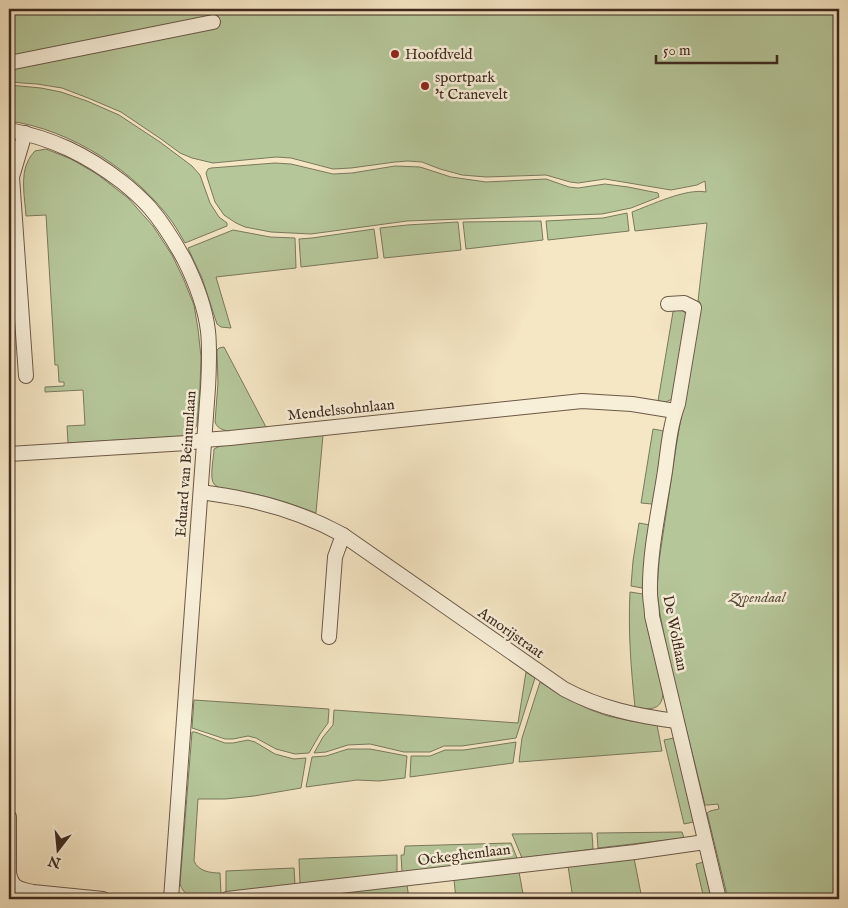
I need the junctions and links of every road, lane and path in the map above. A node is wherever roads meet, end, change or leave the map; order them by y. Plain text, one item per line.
1 (213, 22) dead end
2 (9, 62) edge
3 (9, 130) edge
4 (25, 133) junction
5 (668, 304) dead end
6 (26, 376) dead end
7 (675, 411) junction
8 (204, 440) junction
9 (9, 454) edge
10 (201, 492) junction
11 (342, 535) junction
12 (329, 637) dead end
13 (676, 721) junction
14 (9, 817) edge
15 (705, 842) junction
16 (103, 899) edge
17 (171, 899) edge
18 (227, 899) edge
19 (720, 899) edge

1 - 2 street
3 - 4 street, Eduard van Beinumlaan
4 - 6 street
4 - 8 street, Eduard van Beinumlaan
5 - 7 street, De Wolflaan
7 - 8 street, Mendelssohnlaan
7 - 13 street, De Wolflaan
8 - 9 street, Mendelssohnlaan
8 - 10 street, Eduard van Beinumlaan
10 - 11 street, Amorijstraat
10 - 17 street, Eduard van Beinumlaan
11 - 12 street
11 - 13 street, Amorijstraat
13 - 15 street, De Wolflaan
14 - 16 street
15 - 18 street, Ockeghemlaan
15 - 19 street, De Wolflaan

